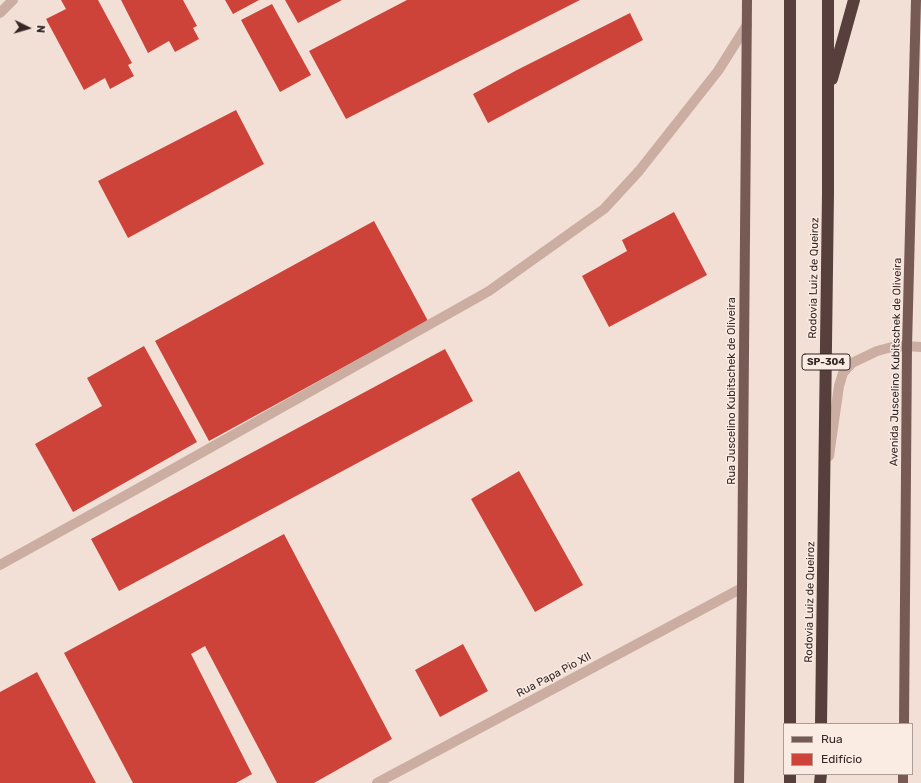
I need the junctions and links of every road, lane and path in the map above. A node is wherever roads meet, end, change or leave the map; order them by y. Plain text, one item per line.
1 (13, 0) edge
2 (747, 0) edge
3 (790, 0) edge
4 (828, 0) edge
5 (854, 0) edge
6 (916, 0) edge
7 (0, 12) edge
8 (747, 25) junction
9 (828, 94) junction
10 (907, 346) junction
11 (921, 347) edge
12 (824, 490) junction
13 (0, 565) edge
14 (742, 588) junction
15 (790, 723) edge
16 (821, 723) edge
17 (904, 723) edge
18 (377, 783) edge
19 (739, 783) edge

1 - 7 street
2 - 8 main road, Rua Juscelino Kubitschek de Oliveira
3 - 15 highway, Rodovia Luiz de Queiroz / SP-304
4 - 9 highway, Rodovia Luiz de Queiroz / SP-304
5 - 9 highway
6 - 10 main road, Avenida Juscelino Kubitschek de Oliveira
8 - 13 street
8 - 14 main road, Rua Juscelino Kubitschek de Oliveira
9 - 12 highway, Rodovia Luiz de Queiroz / SP-304
10 - 11 street
10 - 12 street
10 - 17 main road, Avenida Juscelino Kubitschek de Oliveira
12 - 16 highway, Rodovia Luiz de Queiroz / SP-304
14 - 18 street, Rua Papa Pio XII
14 - 19 main road, Rua Juscelino Kubitschek de Oliveira

